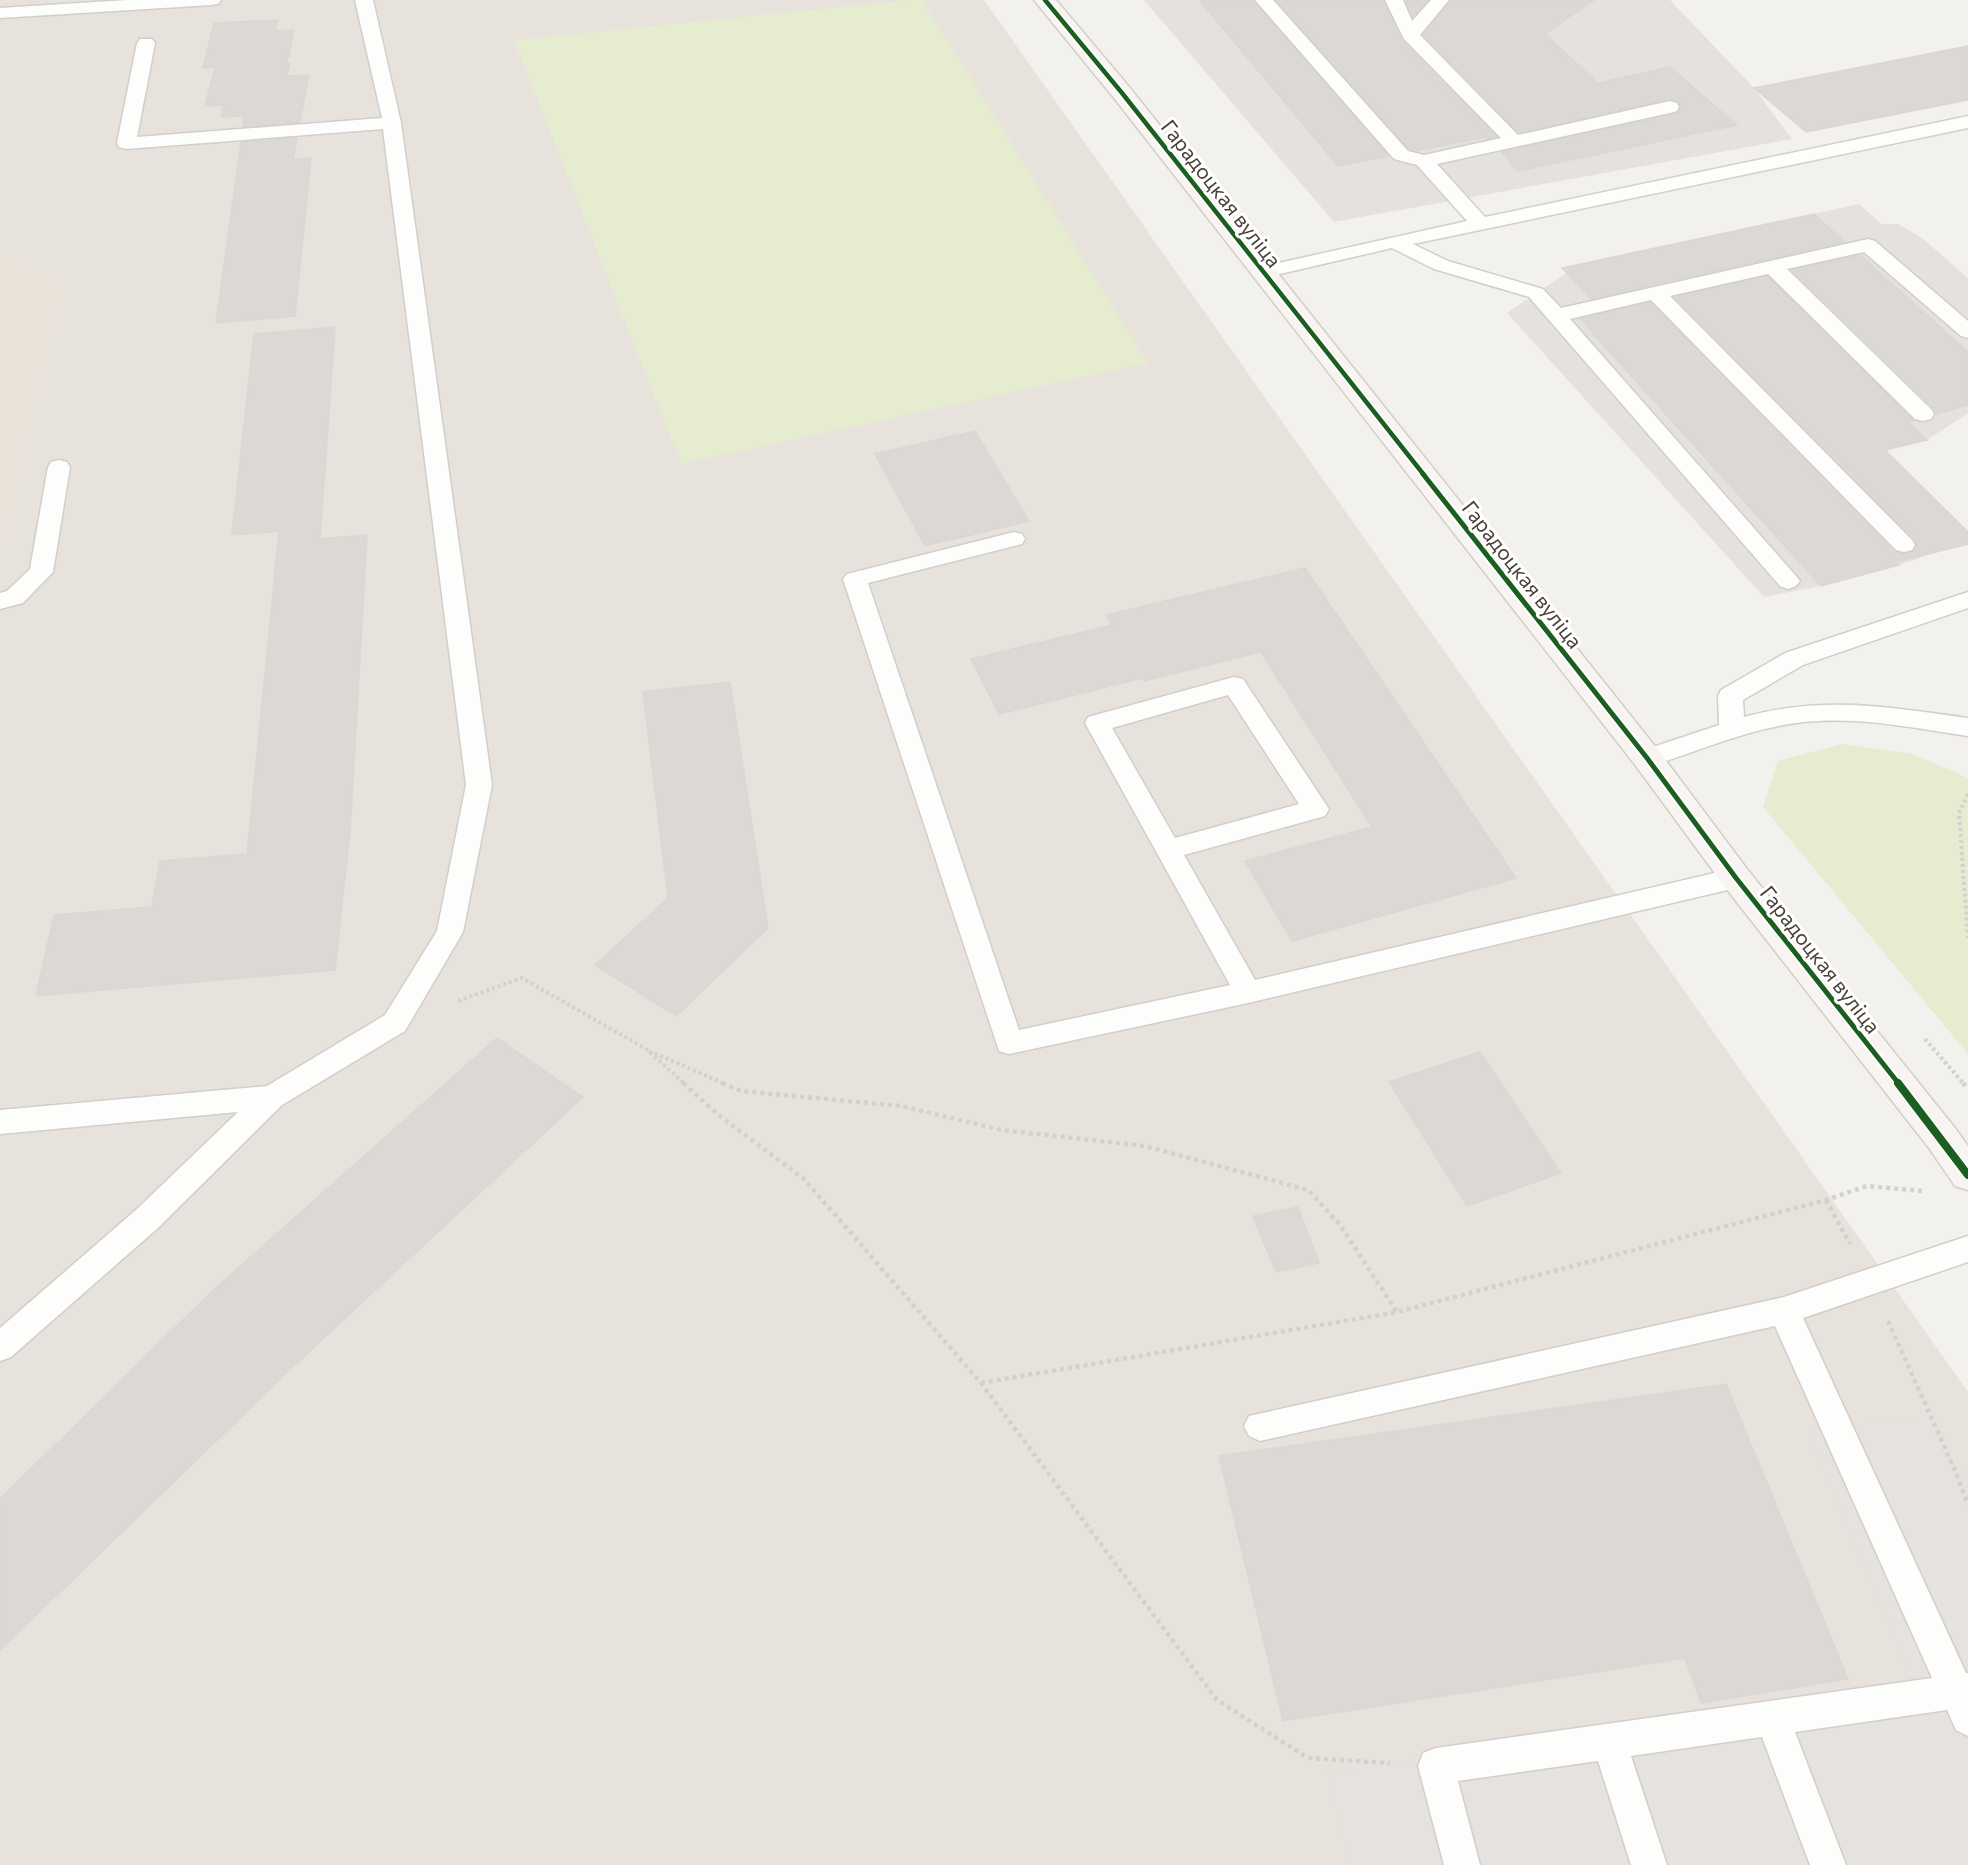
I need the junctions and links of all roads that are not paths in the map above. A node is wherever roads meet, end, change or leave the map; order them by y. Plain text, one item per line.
1 (212, 0) edge
2 (364, 0) edge
3 (1045, 0) edge
4 (1264, 0) edge
5 (1394, 0) edge
6 (1440, 0) edge
7 (0, 13) edge
8 (1410, 35) junction
9 (146, 43) dead end
10 (1670, 107) dead end
11 (393, 123) junction
12 (1968, 123) edge
13 (1514, 141) junction
14 (1424, 161) junction
15 (1480, 224) junction
16 (1394, 242) junction
17 (1773, 267) junction
18 (1263, 272) junction
19 (1655, 292) junction
20 (1554, 316) junction
21 (1968, 332) edge
22 (1923, 414) dead end
23 (59, 467) dead end
24 (1014, 539) dead end
25 (1904, 545) dead end
26 (1788, 581) dead end
27 (1968, 600) edge
28 (0, 602) edge
29 (1968, 727) edge
30 (1732, 731) junction
31 (1647, 758) junction
32 (1168, 850) junction
33 (1736, 878) junction
34 (1248, 992) junction
35 (272, 1097) junction
36 (0, 1122) edge
37 (1968, 1175) edge
38 (1968, 1249) edge
39 (1784, 1311) junction
40 (0, 1347) edge
41 (1260, 1426) dead end
42 (1964, 1700) edge
43 (1772, 1718) junction
44 (1609, 1741) junction
45 (1462, 1865) edge
46 (1649, 1865) edge
47 (1828, 1865) edge

1 - 7 lane
2 - 11 lane
3 - 18 street, Гарадоцкая вуліца
4 - 14 lane
5 - 8 lane
6 - 8 lane
8 - 13 lane
9 - 11 lane
10 - 13 lane
11 - 35 lane
12 - 15 lane
13 - 14 lane
14 - 15 lane
15 - 16 lane
16 - 18 lane
16 - 20 lane
17 - 19 lane
17 - 21 lane
17 - 22 lane
18 - 31 street, Гарадоцкая вуліца
19 - 20 lane
19 - 25 lane
20 - 26 lane
23 - 28 lane
24 - 34 lane
27 - 30 lane
29 - 30 lane
30 - 31 lane
31 - 33 street, Гарадоцкая вуліца
32 - 32 lane
32 - 34 lane
33 - 34 lane
33 - 37 street, Гарадоцкая вуліца
35 - 36 lane
35 - 40 lane
38 - 39 lane
39 - 41 lane
39 - 42 lane
42 - 43 lane
43 - 44 lane
43 - 47 lane
44 - 45 lane
44 - 46 lane

